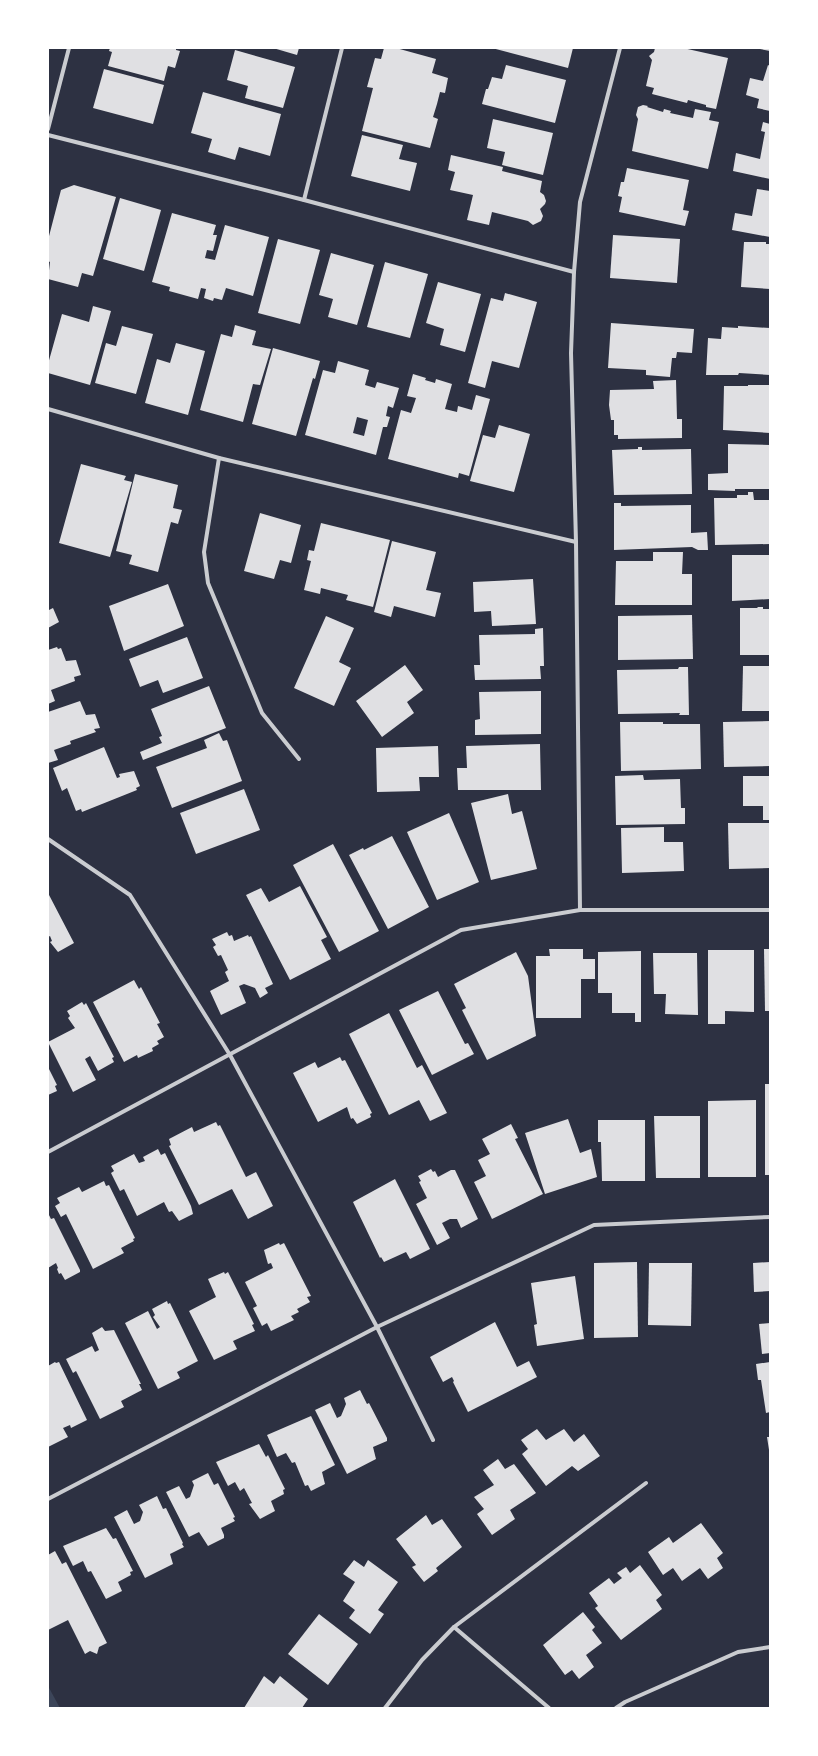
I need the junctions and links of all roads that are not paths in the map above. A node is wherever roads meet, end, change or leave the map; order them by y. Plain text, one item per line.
1 (69, 48) edge
2 (342, 48) edge
3 (620, 48) edge
4 (48, 129) edge
5 (48, 135) edge
6 (304, 200) junction
7 (574, 272) junction
8 (48, 409) edge
9 (219, 458) junction
10 (576, 542) junction
11 (298, 759) dead end
12 (48, 839) edge
13 (580, 910) junction
14 (770, 910) edge
15 (230, 1056) junction
16 (48, 1152) edge
17 (770, 1217) edge
18 (377, 1327) junction
19 (433, 1440) dead end
20 (646, 1483) dead end
21 (48, 1499) edge
22 (454, 1627) junction
23 (770, 1647) edge
24 (385, 1708) edge
25 (549, 1708) edge
26 (616, 1708) edge

1 - 4 street
2 - 6 street
3 - 7 street
5 - 6 street
6 - 7 street
7 - 10 street
8 - 9 street
9 - 10 street
9 - 11 street
10 - 13 street
12 - 15 street
13 - 14 street
13 - 15 street
15 - 16 street
15 - 18 street
17 - 18 street
18 - 19 street
18 - 21 street
20 - 22 street
22 - 24 street
22 - 25 street
23 - 26 street

